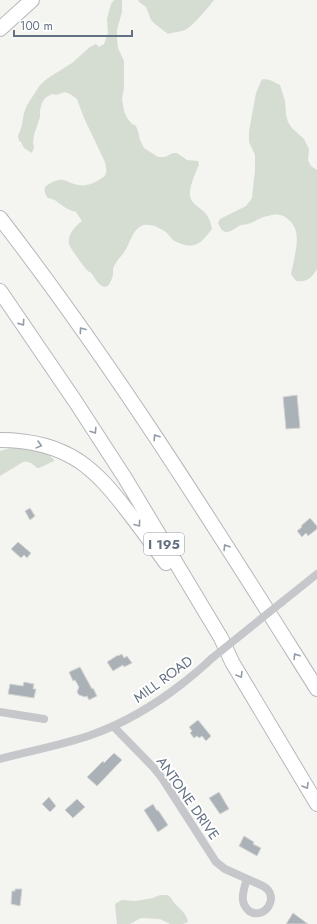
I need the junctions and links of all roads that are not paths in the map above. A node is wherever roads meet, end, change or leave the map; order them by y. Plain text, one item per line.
1 (32, 0) edge
2 (0, 29) edge
3 (0, 218) edge
4 (0, 291) edge
5 (0, 440) edge
6 (317, 574) edge
7 (221, 638) junction
8 (317, 689) edge
9 (0, 712) edge
10 (44, 719) dead end
11 (112, 726) junction
12 (0, 758) edge
13 (317, 804) edge
14 (247, 879) dead end

1 - 2 highway
8 -> 3 highway
4 -> 7 highway, I 195
5 -> 7 highway
6 - 11 street, MILL ROAD, bridge
7 -> 13 highway, I 195
9 - 10 street
11 - 12 street, MILL ROAD
11 - 14 street, ANTONE DRIVE

